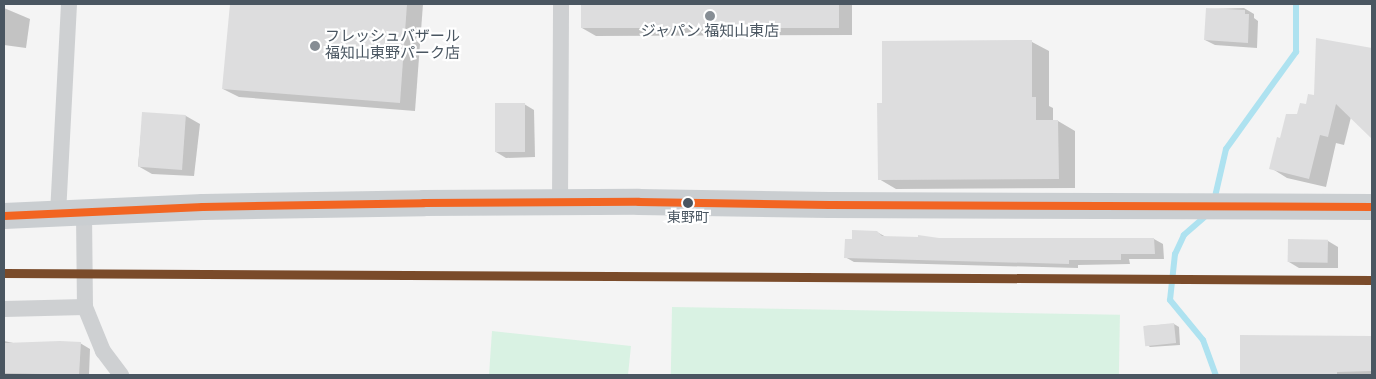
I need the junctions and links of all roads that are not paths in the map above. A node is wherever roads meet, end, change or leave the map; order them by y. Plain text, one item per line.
1 (69, 4) edge
2 (561, 4) edge
3 (560, 203) junction
4 (1372, 207) edge
5 (84, 212) junction
6 (58, 214) junction
7 (4, 216) edge
8 (86, 307) junction
9 (4, 309) edge
10 (121, 375) edge

1 - 6 street
2 - 3 street
3 - 4 main road
3 - 5 main road
5 - 6 main road
5 - 8 street
6 - 7 main road
8 - 9 street
8 - 10 street

